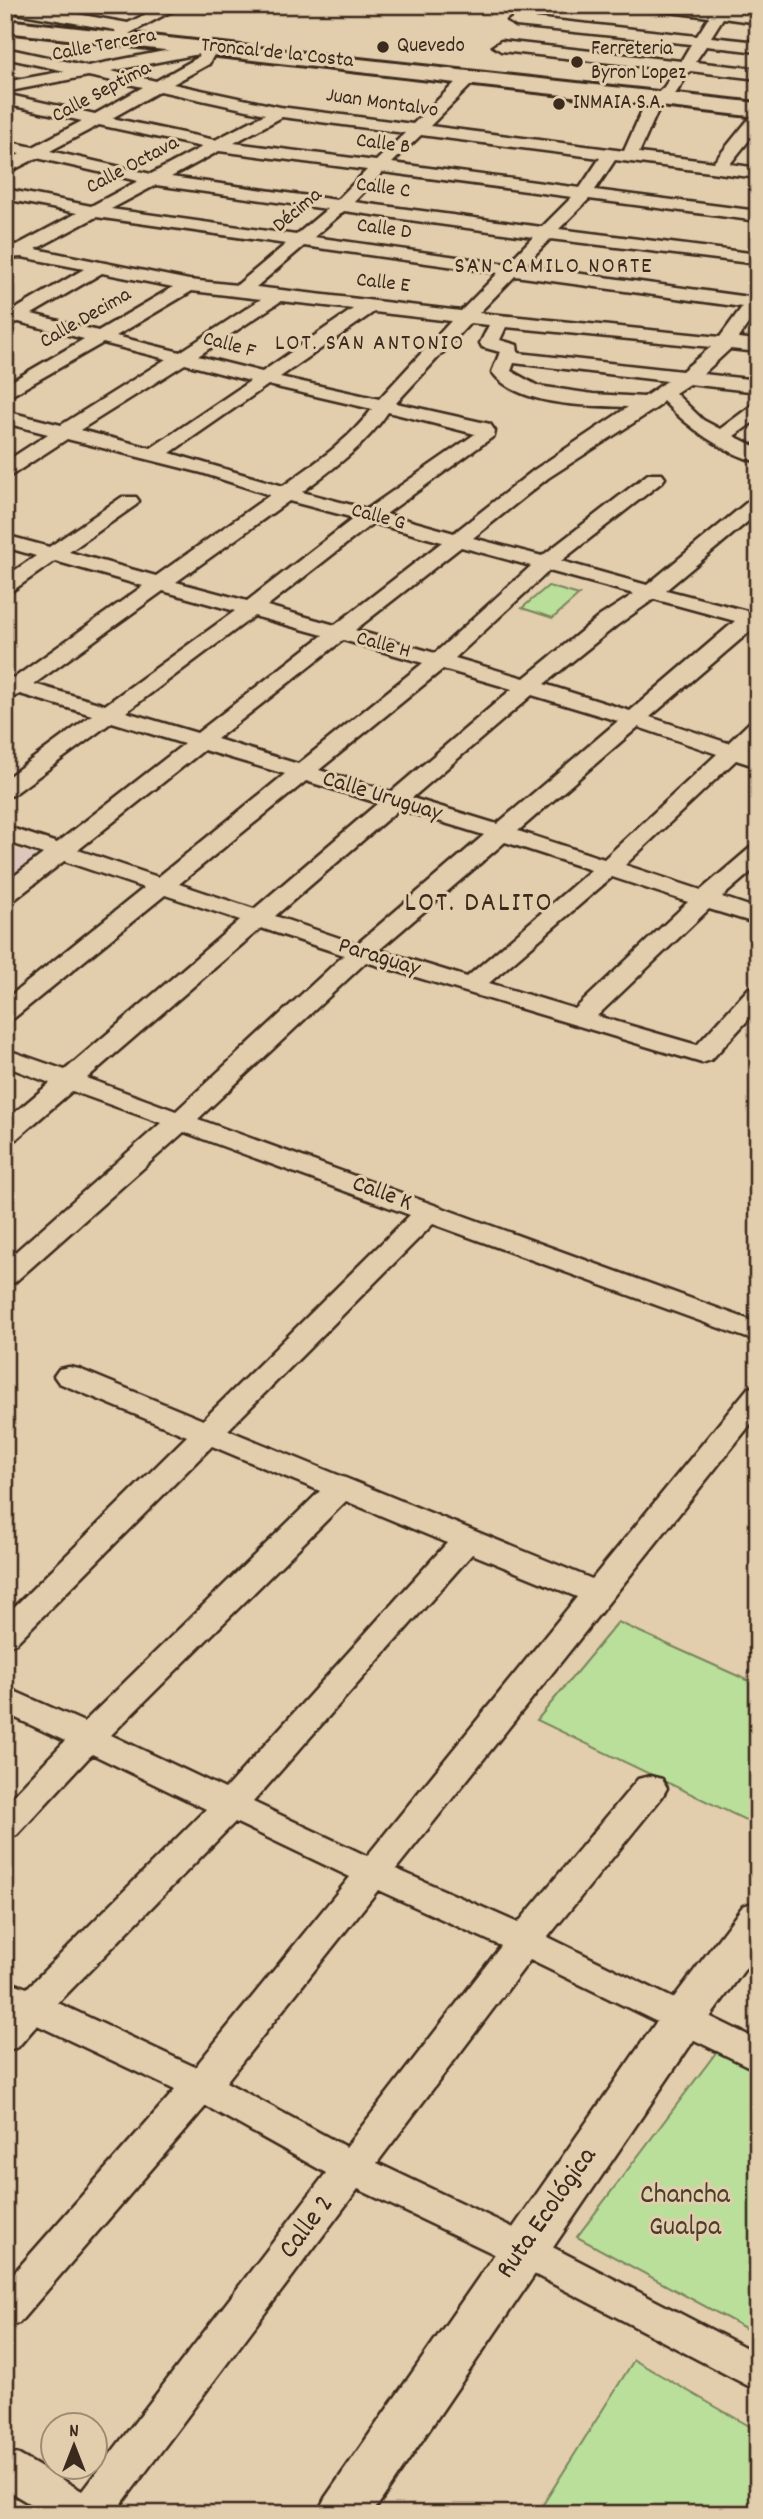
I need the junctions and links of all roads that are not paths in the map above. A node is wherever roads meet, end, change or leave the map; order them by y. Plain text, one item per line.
1 (84, 5) edge
2 (176, 5) edge
3 (527, 5) edge
4 (646, 5) edge
5 (5, 6) edge
6 (722, 9) edge
7 (758, 18) edge
8 (50, 21) junction
9 (516, 21) junction
10 (5, 24) edge
11 (125, 31) junction
12 (702, 40) junction
13 (501, 46) junction
14 (210, 47) junction
15 (758, 47) edge
16 (5, 53) edge
17 (685, 66) junction
18 (87, 71) junction
19 (478, 74) junction
20 (758, 74) edge
21 (5, 87) edge
22 (159, 88) junction
23 (662, 96) junction
24 (5, 99) edge
25 (758, 107) edge
26 (280, 112) junction
27 (758, 118) edge
28 (99, 119) junction
29 (416, 130) junction
30 (5, 146) edge
31 (219, 146) junction
32 (36, 153) junction
33 (610, 155) junction
34 (629, 157) junction
35 (377, 168) junction
36 (718, 168) junction
37 (5, 169) edge
38 (758, 173) edge
39 (156, 180) junction
40 (5, 194) edge
41 (584, 194) junction
42 (340, 206) junction
43 (96, 212) junction
44 (758, 216) edge
45 (549, 233) junction
46 (297, 241) junction
47 (10, 253) edge
48 (758, 259) edge
49 (98, 268) junction
50 (509, 271) junction
51 (189, 285) junction
52 (242, 290) junction
53 (279, 294) junction
54 (756, 301) edge
55 (370, 306) junction
56 (9, 317) edge
57 (465, 317) junction
58 (500, 320) junction
59 (99, 338) junction
60 (726, 342) junction
61 (758, 346) edge
62 (508, 357) junction
63 (184, 358) junction
64 (688, 376) junction
65 (266, 379) junction
66 (758, 386) edge
67 (5, 393) edge
68 (658, 398) junction
69 (383, 405) junction
70 (758, 410) edge
71 (5, 416) edge
72 (63, 432) junction
73 (719, 438) junction
74 (153, 456) junction
75 (758, 456) edge
76 (5, 471) edge
77 (655, 478) dead end
78 (284, 493) junction
79 (129, 501) dead end
80 (758, 503) edge
81 (370, 516) junction
82 (460, 540) junction
83 (5, 541) edge
84 (52, 555) junction
85 (545, 564) junction
86 (157, 584) junction
87 (5, 587) edge
88 (652, 592) junction
89 (249, 610) junction
90 (756, 618) edge
91 (338, 635) junction
92 (439, 661) junction
93 (9, 687) edge
94 (526, 688) junction
95 (110, 714) junction
96 (632, 718) junction
97 (758, 727) edge
98 (201, 741) junction
99 (733, 752) junction
100 (758, 760) edge
101 (302, 772) junction
102 (5, 790) edge
103 (395, 801) junction
104 (5, 833) edge
105 (502, 833) junction
106 (61, 851) junction
107 (758, 853) edge
108 (608, 868) junction
109 (159, 886) junction
110 (5, 895) edge
111 (704, 900) junction
112 (758, 917) edge
113 (257, 919) junction
114 (361, 953) junction
115 (471, 986) junction
116 (758, 993) edge
117 (5, 1013) edge
118 (581, 1017) junction
119 (5, 1057) edge
120 (68, 1082) junction
121 (180, 1121) junction
122 (5, 1135) edge
123 (429, 1212) junction
124 (5, 1275) edge
125 (758, 1333) edge
126 (69, 1376) dead end
127 (758, 1395) edge
128 (207, 1434) junction
129 (340, 1489) junction
130 (466, 1541) junction
131 (597, 1593) junction
132 (5, 1635) edge
133 (5, 1699) edge
134 (88, 1738) junction
135 (650, 1788) dead end
136 (230, 1806) junction
137 (5, 1826) edge
138 (372, 1873) junction
139 (758, 1918) edge
140 (524, 1941) junction
141 (19, 2000) edge
142 (682, 2021) junction
143 (5, 2037) edge
144 (758, 2057) edge
145 (201, 2086) junction
146 (353, 2169) junction
147 (523, 2250) junction
148 (5, 2311) edge
149 (758, 2374) edge
150 (5, 2468) edge
151 (86, 2514) edge
152 (342, 2514) edge

1 - 8 street
2 - 11 street
3 - 9 street, Décima
4 - 6 street
5 - 8 street
6 - 7 street
6 - 12 street
8 - 10 highway, Troncal de la Costa
8 - 11 highway, Troncal de la Costa
9 - 12 street
9 - 13 street, Décima
10 - 14 highway, Troncal de la Costa
11 - 19 highway, Troncal de la Costa
12 - 15 street
12 - 17 street
13 - 17 street
13 - 19 street, Décima
14 - 18 street, Calle Tercera
14 - 19 highway, Troncal de la Costa
14 - 22 street, Calle Septima
16 - 18 street, Juan Montalvo
17 - 20 street
17 - 23 street
18 - 21 street, Calle Tercera
18 - 22 street, Juan Montalvo
19 - 23 highway, Troncal de la Costa
19 - 29 street, Décima
22 - 26 street, Juan Montalvo
22 - 28 street, Calle Septima
23 - 25 highway, Troncal de la Costa
23 - 34 street
24 - 28 street, Calle B
26 - 29 street, Juan Montalvo
26 - 31 street, Calle Octava
27 - 36 street
28 - 31 street, Calle B
28 - 32 street, Calle Septima
29 - 33 street, Juan Montalvo
29 - 35 street, Décima
30 - 32 street, Calle C
31 - 35 street, Calle B
31 - 39 street, Calle Octava
32 - 37 street, Calle Septima
32 - 39 street, Calle C
33 - 34 street, Juan Montalvo
33 - 41 street
34 - 36 street, Juan Montalvo
35 - 41 street, Calle B
35 - 42 street, Décima
36 - 38 street, Juan Montalvo
39 - 42 street, Calle C
39 - 43 street, Calle Octava
40 - 43 street, Calle D
41 - 44 street, Calle B
41 - 45 street
42 - 45 street, Calle C
42 - 46 street, Décima
43 - 46 street, Calle D
43 - 47 street, Calle Octava
45 - 48 street, Calle C
45 - 50 street
46 - 50 street, Calle D
46 - 52 street, Décima
47 - 49 street, Calle E
49 - 51 street, Calle E
49 - 56 street
50 - 54 street, Calle D
50 - 57 street
51 - 52 street, Calle E
51 - 59 street, Calle Decima
52 - 53 street, Calle E
53 - 55 street, Calle E
53 - 63 street
54 - 60 street
55 - 57 street, Calle E
55 - 65 street
56 - 59 street, Calle F
57 - 58 street, Calle E
57 - 69 street
58 - 60 street, Calle E
58 - 62 street
59 - 63 street, Calle F
59 - 67 street, Calle Decima
60 - 61 street, Calle E
60 - 64 street
62 - 64 street
62 - 68 street
63 - 65 street, Calle F
63 - 72 street
64 - 66 street
64 - 68 street
65 - 69 street, Calle F
65 - 74 street
68 - 73 street
68 - 82 street
69 - 78 street
69 - 81 street, Calle F
70 - 73 street
71 - 72 street, Calle G
72 - 74 street, Calle G
72 - 76 street
73 - 75 street
74 - 78 street, Calle G
77 - 85 street
78 - 81 street, Calle G
78 - 86 street
79 - 84 street
80 - 88 street
81 - 82 street, Calle G
81 - 89 street
82 - 85 street, Calle G
82 - 91 street
83 - 84 street, Calle H
84 - 86 street, Calle H
84 - 87 street
85 - 88 street, Calle G
85 - 92 street
86 - 89 street, Calle H
86 - 93 street
88 - 90 street, Calle G
88 - 94 street
89 - 91 street, Calle H
89 - 95 street
90 - 96 street
91 - 92 street, Calle H
91 - 98 street
92 - 94 street, Calle H
92 - 101 street
93 - 95 street, Calle Uruguay
94 - 96 street, Calle H
94 - 103 street
95 - 98 street, Calle Uruguay
95 - 102 street
96 - 99 street, Calle H
96 - 105 street
97 - 99 street
98 - 101 street, Calle Uruguay
98 - 106 street
99 - 100 street, Calle H
99 - 108 street
101 - 103 street, Calle Uruguay
101 - 109 street
103 - 105 street, Calle Uruguay
103 - 113 street
104 - 106 street, Paraguay
105 - 108 street, Calle Uruguay
105 - 114 street
106 - 109 street, Paraguay
106 - 110 street
107 - 111 street
108 - 111 street, Calle Uruguay
108 - 115 street
109 - 113 street, Paraguay
109 - 117 street
111 - 112 street, Calle Uruguay
111 - 118 street
113 - 114 street, Paraguay
113 - 120 street
114 - 115 street, Paraguay
114 - 121 street
115 - 118 street, Paraguay
116 - 118 street, Paraguay
119 - 120 street, Calle K
120 - 121 street, Calle K
120 - 122 street
121 - 123 street, Calle K
121 - 124 street
123 - 125 street, Calle K
123 - 128 street
126 - 128 street
127 - 131 street
128 - 129 street
128 - 132 street
129 - 130 street
129 - 134 street
130 - 131 street
130 - 136 street
131 - 138 street
133 - 134 street
134 - 136 street
134 - 137 street
135 - 140 street, Calle 2
136 - 138 street
136 - 141 street
138 - 140 street
138 - 145 street
139 - 142 main road, Ruta Ecológica
140 - 142 street
140 - 146 street, Calle 2
141 - 143 street
141 - 145 street
142 - 144 street
142 - 147 main road, Ruta Ecológica
145 - 146 street
145 - 148 street
146 - 147 street
146 - 151 street, Calle 2
147 - 149 street
147 - 152 main road, Ruta Ecológica
150 - 151 street

